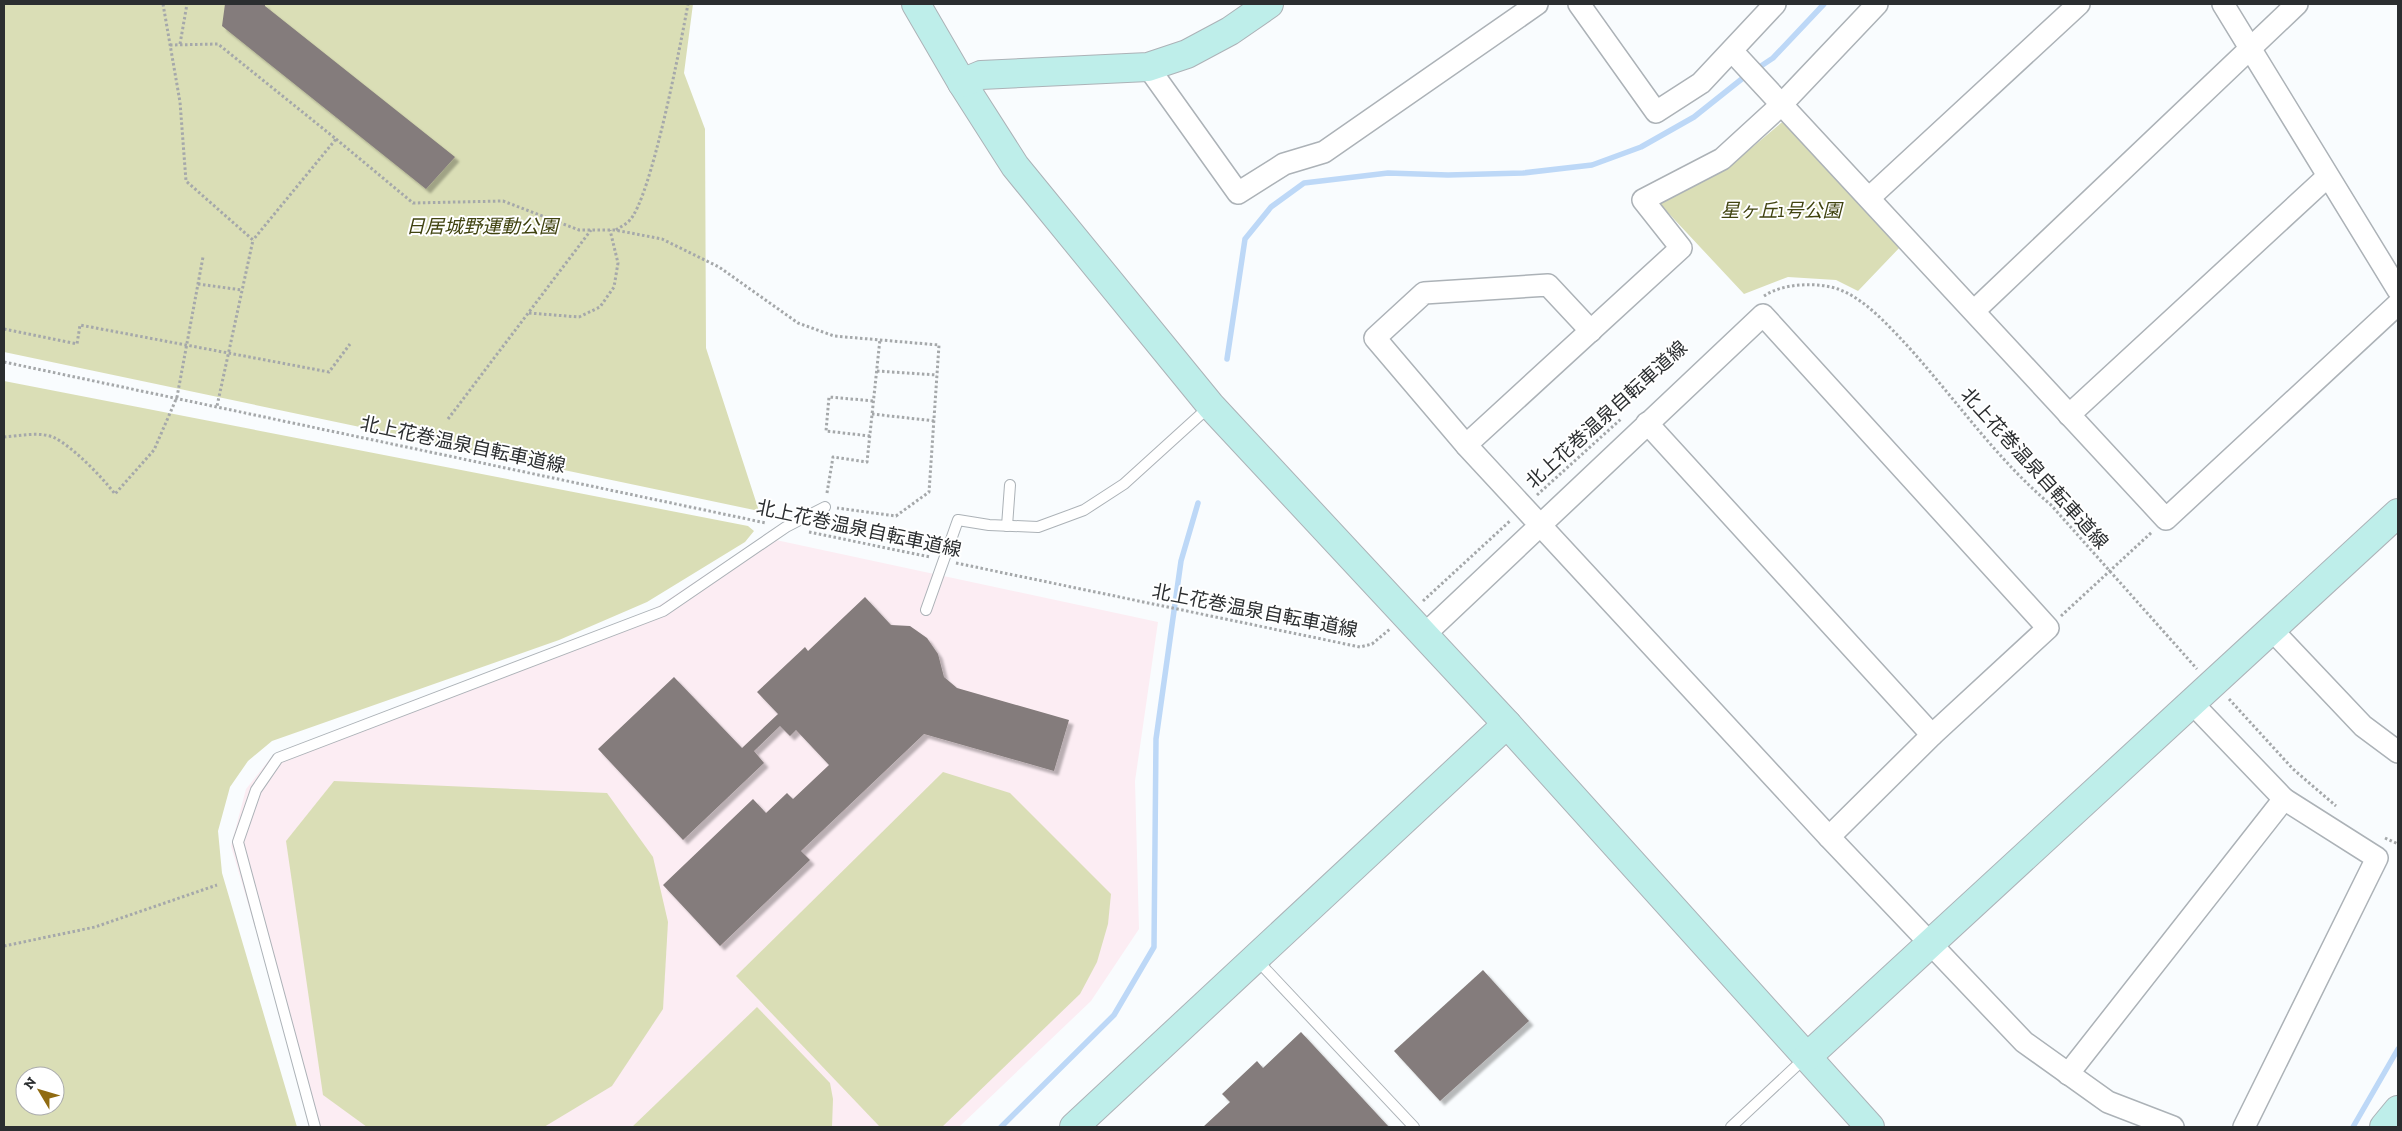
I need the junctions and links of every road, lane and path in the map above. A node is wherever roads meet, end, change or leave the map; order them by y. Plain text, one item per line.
1 (163, 4) edge
2 (187, 4) edge
3 (688, 4) edge
4 (916, 4) edge
5 (1269, 4) edge
6 (1537, 4) edge
7 (1579, 4) edge
8 (1775, 4) edge
9 (1877, 4) edge
10 (2079, 4) edge
11 (2223, 4) edge
12 (2296, 4) edge
13 (180, 44) junction
14 (170, 45) junction
15 (2250, 48) junction
16 (1732, 51) junction
17 (1148, 67) junction
18 (962, 83) junction
19 (1781, 105) junction
20 (336, 139) junction
21 (2327, 177) junction
22 (1869, 198) junction
23 (591, 230) junction
24 (610, 230) junction
25 (615, 230) junction
26 (253, 240) junction
27 (204, 257) dead end
28 (198, 284) junction
29 (242, 290) junction
30 (2398, 290) edge
31 (1760, 298) dead end
32 (2398, 304) edge
33 (1974, 311) junction
34 (528, 313) junction
35 (4, 330) edge
36 (1591, 330) junction
37 (880, 339) junction
38 (350, 344) dead end
39 (186, 347) junction
40 (228, 354) junction
41 (4, 362) edge
42 (877, 371) junction
43 (938, 375) junction
44 (177, 398) junction
45 (874, 401) junction
46 (217, 406) junction
47 (1211, 406) junction
48 (1628, 413) dead end
49 (872, 414) junction
50 (2069, 415) junction
51 (448, 419) dead end
52 (935, 421) junction
53 (1647, 423) junction
54 (870, 436) junction
55 (4, 437) edge
56 (1466, 445) junction
57 (1010, 485) dead end
58 (825, 507) junction
59 (1524, 508) junction
60 (2398, 514) edge
61 (2166, 519) junction
62 (1539, 525) junction
63 (1007, 526) junction
64 (786, 527) junction
65 (944, 560) junction
66 (2110, 571) junction
67 (926, 610) dead end
68 (1406, 616) junction
69 (2048, 628) junction
70 (2272, 630) junction
71 (1424, 635) junction
72 (2213, 684) junction
73 (2192, 703) junction
74 (1507, 724) junction
75 (1932, 735) junction
76 (2398, 752) edge
77 (2284, 798) junction
78 (2340, 810) dead end
79 (2381, 836) dead end
80 (1829, 838) junction
81 (2398, 844) edge
82 (217, 885) dead end
83 (1929, 944) junction
84 (4, 946) edge
85 (1256, 958) junction
86 (1807, 1057) junction
87 (2068, 1074) junction
88 (2398, 1110) edge
89 (315, 1127) edge
90 (1074, 1127) edge
91 (1414, 1127) edge
92 (1731, 1127) edge
93 (1870, 1127) edge
94 (2172, 1127) edge
95 (2244, 1127) edge
96 (2384, 1127) edge

1 - 14 path
2 - 13 path
3 - 25 path
4 - 18 street
5 - 17 street
6 - 17 street
7 - 16 street
8 - 16 street
9 - 19 street
10 - 22 street
11 - 15 street
12 - 15 street
13 - 14 path
13 - 20 path
14 - 26 path
15 - 21 street
15 - 33 street
16 - 19 street
17 - 18 street
18 - 47 street
19 - 22 street
19 - 36 street
20 - 23 path
20 - 26 path
21 - 30 street
21 - 50 street
22 - 33 street
23 - 24 path
23 - 34 path
24 - 25 path
24 - 34 path
25 - 37 path
26 - 29 path
27 - 28 path
28 - 29 path
28 - 39 path
29 - 40 path
31 - 66 path, 北上花巻温泉自転車道線
32 - 61 street
33 - 50 street
34 - 51 path
35 - 39 path
36 - 56 street
36 - 56 street
37 - 42 path
37 - 43 path
38 - 40 path
39 - 40 path
39 - 44 path
40 - 46 path
41 - 44 path, 北上花巻温泉自転車道線
42 - 43 path
42 - 45 path
43 - 52 path
44 - 46 path, 北上花巻温泉自転車道線
44 - 55 path
45 - 49 path
45 - 54 path
46 - 64 path, 北上花巻温泉自転車道線
47 - 63 lane
47 - 68 street
48 - 59 path, 北上花巻温泉自転車道線
49 - 52 path
49 - 54 path
50 - 61 street
52 - 58 path
53 - 62 street
53 - 69 street
53 - 75 street
54 - 58 path
56 - 59 street
57 - 63 lane
58 - 64 lane
59 - 62 street
59 - 68 path, 北上花巻温泉自転車道線
60 - 70 street
61 - 66 path
62 - 71 street
62 - 80 street
63 - 65 lane
64 - 65 path, 北上花巻温泉自転車道線
64 - 89 lane
65 - 67 lane
65 - 68 path, 北上花巻温泉自転車道線
66 - 69 path
66 - 72 path, 北上花巻温泉自転車道線
68 - 71 street
69 - 75 street
70 - 72 street
70 - 76 street
71 - 74 street
72 - 73 street
72 - 78 path, 北上花巻温泉自転車道線
73 - 77 street
73 - 83 street
74 - 85 street
74 - 86 street
75 - 80 street
77 - 87 street
77 - 95 street
79 - 81 path
80 - 83 street
82 - 84 path
83 - 86 street
83 - 87 street
85 - 90 street
85 - 91 lane
86 - 92 lane
86 - 93 street
87 - 94 street
88 - 96 street

